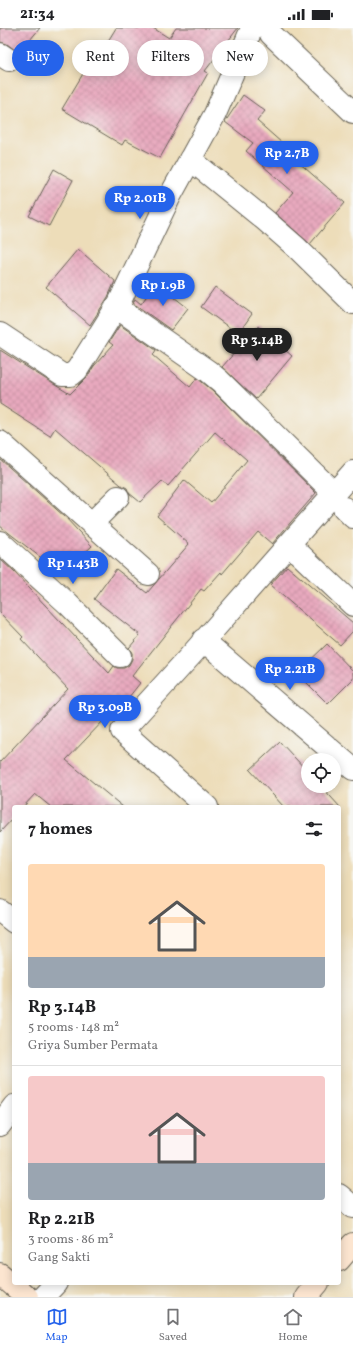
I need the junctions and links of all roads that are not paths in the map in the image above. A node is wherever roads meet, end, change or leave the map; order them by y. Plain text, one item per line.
1 (262, 31) edge
2 (353, 112) edge
3 (190, 159) junction
4 (353, 304) edge
5 (116, 307) junction
6 (0, 334) edge
7 (0, 442) edge
8 (353, 472) edge
9 (118, 497) dead end
10 (344, 506) edge
11 (92, 523) junction
12 (0, 542) edge
13 (289, 544) junction
14 (148, 574) dead end
15 (353, 605) edge
16 (203, 640) junction
17 (120, 656) dead end
18 (353, 769) edge
19 (205, 805) edge
20 (0, 911) edge
21 (12, 920) edge
22 (12, 1109) edge
23 (0, 1125) edge
24 (341, 1197) edge
25 (353, 1207) edge
26 (353, 1244) edge
27 (341, 1258) edge
28 (0, 1274) edge
29 (12, 1284) edge
30 (13, 1285) edge
31 (54, 1285) edge
32 (316, 1285) edge
33 (27, 1297) edge
34 (43, 1297) edge
35 (306, 1297) edge

1 - 2 street
1 - 3 street
3 - 4 street
3 - 5 street
5 - 6 street
5 - 10 street
7 - 11 street
8 - 10 street
9 - 11 street
10 - 13 street
11 - 14 street
12 - 17 street
13 - 15 street
13 - 16 street
16 - 18 street
16 - 19 street
20 - 21 street
22 - 23 street
24 - 25 street
26 - 27 street
28 - 29 street
30 - 33 street
31 - 34 street
32 - 35 street

